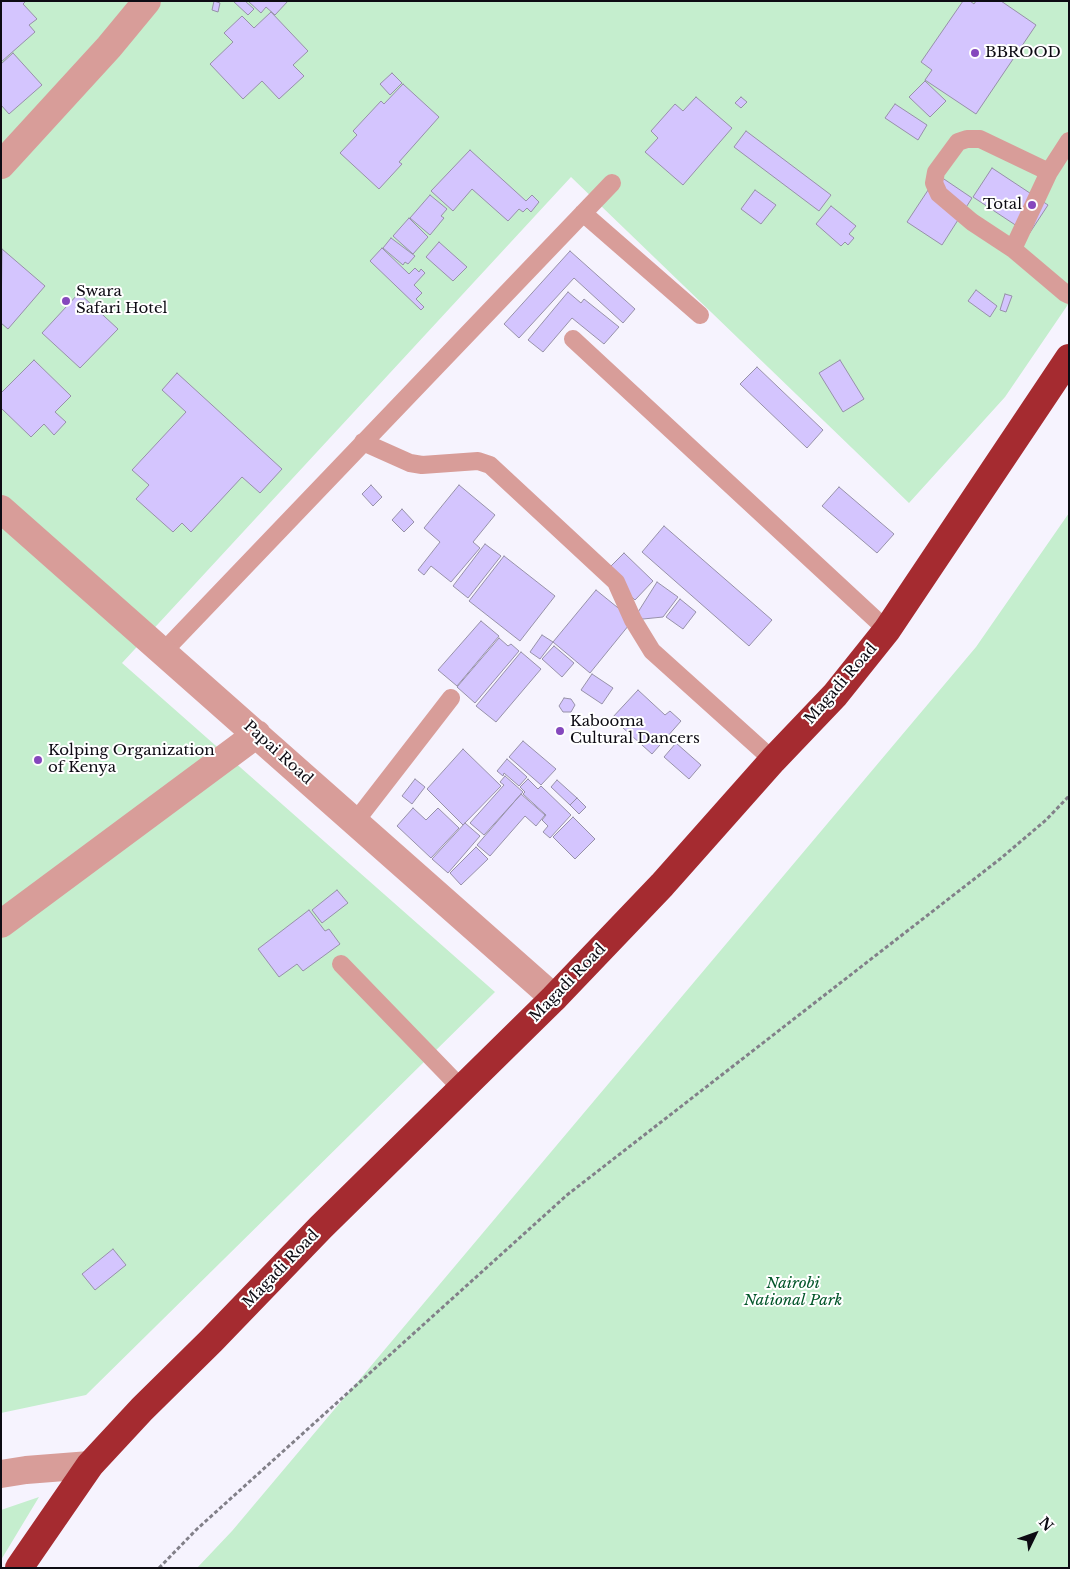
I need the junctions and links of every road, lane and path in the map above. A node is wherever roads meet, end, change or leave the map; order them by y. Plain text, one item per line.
1 (147, 1) edge
2 (1069, 141) edge
3 (1, 165) edge
4 (1049, 172) junction
5 (612, 183) dead end
6 (583, 214) junction
7 (1013, 249) junction
8 (1069, 295) edge
9 (700, 315) dead end
10 (573, 338) dead end
11 (1069, 358) edge
12 (364, 442) junction
13 (1, 508) edge
14 (887, 630) junction
15 (163, 652) junction
16 (450, 698) dead end
17 (257, 734) junction
18 (773, 760) junction
19 (1069, 796) edge
20 (355, 822) junction
21 (1, 924) edge
22 (340, 964) dead end
23 (554, 998) junction
24 (462, 1089) junction
25 (90, 1464) junction
26 (1, 1474) edge
27 (19, 1568) edge
28 (159, 1568) edge

1 - 3 street
2 - 4 lane
4 - 7 lane
4 - 7 lane
5 - 6 lane
6 - 9 lane
6 - 12 lane
7 - 8 lane
10 - 14 lane
11 - 14 highway, Magadi Road
12 - 15 lane
12 - 18 lane
13 - 15 street, Papai Road
14 - 18 highway, Magadi Road
15 - 17 street, Papai Road
16 - 20 lane
17 - 20 street, Papai Road
17 - 21 street
18 - 23 highway, Magadi Road
19 - 28 path
20 - 23 street, Papai Road
22 - 24 lane
23 - 24 highway, Magadi Road
24 - 25 highway, Magadi Road
25 - 26 street
25 - 27 highway, Magadi Road

